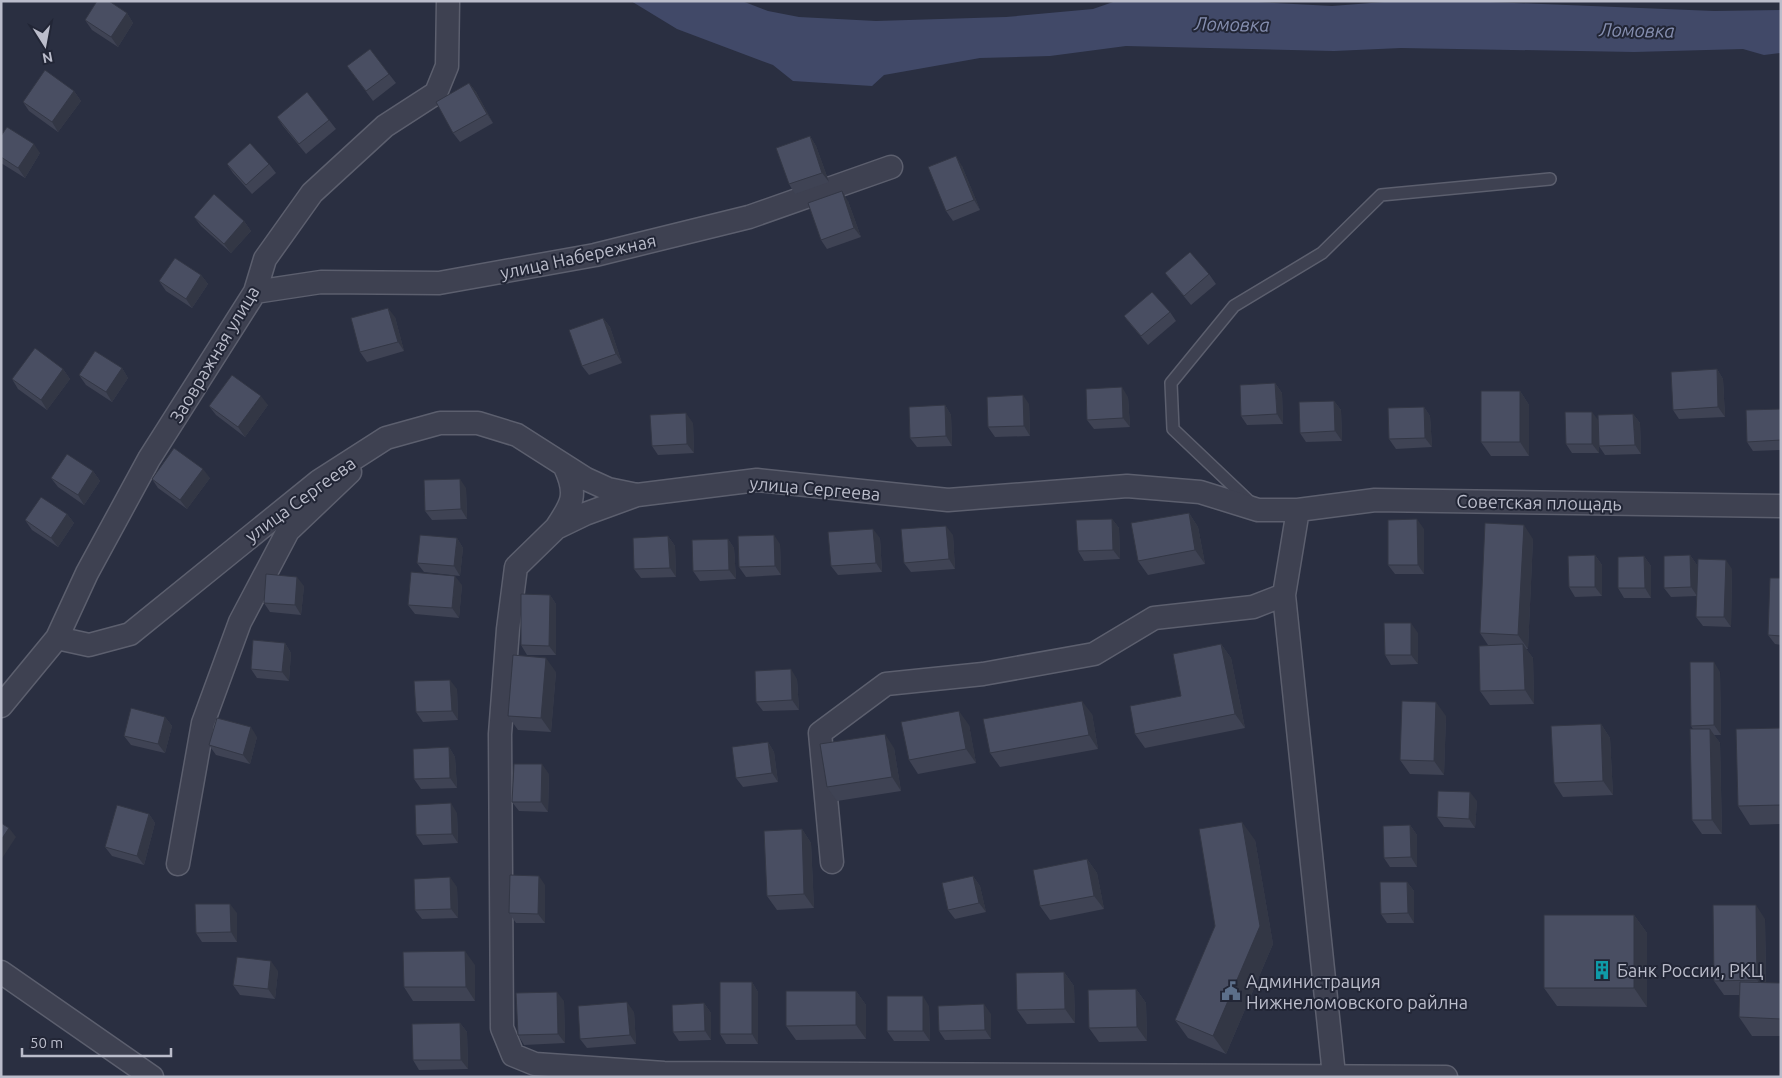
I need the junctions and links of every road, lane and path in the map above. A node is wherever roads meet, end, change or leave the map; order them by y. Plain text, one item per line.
1 (448, 1) edge
2 (890, 167) dead end
3 (1550, 179) dead end
4 (255, 292) junction
5 (386, 438) junction
6 (565, 467) junction
7 (637, 495) junction
8 (1781, 506) edge
9 (1258, 510) junction
10 (1298, 510) junction
11 (556, 528) junction
12 (1284, 594) junction
13 (57, 638) junction
14 (1, 706) edge
15 (832, 862) dead end
16 (178, 864) dead end
17 (1, 972) edge
18 (664, 1075) edge
19 (901, 1075) edge
20 (1334, 1075) junction
21 (1149, 1076) edge
22 (1359, 1076) edge
23 (152, 1077) edge
24 (1446, 1077) edge

1 - 4 street, Заовражная улица
2 - 4 street, улица Набережная
3 - 9 lane
4 - 13 street, Заовражная улица
5 - 6 street, улица Сергеева
5 - 13 street, улица Сергеева
5 - 16 street
6 - 7 street, улица Сергеева
6 - 11 street
7 - 9 street, улица Сергеева
7 - 11 street
8 - 10 street, Советская площадь
9 - 10 street, улица Сергеева
10 - 12 street
11 - 18 street
12 - 15 street
12 - 20 street
13 - 14 street, Заовражная улица
17 - 23 street
18 - 19 street
19 - 21 street
20 - 21 street
20 - 22 street
22 - 24 street

